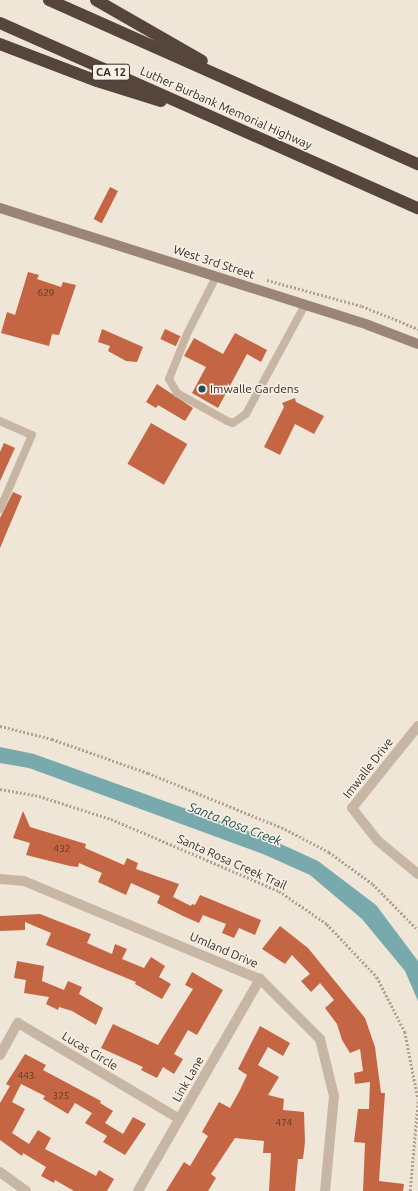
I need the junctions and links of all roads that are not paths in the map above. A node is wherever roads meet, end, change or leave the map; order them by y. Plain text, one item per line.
1 (49, 0) edge
2 (96, 0) edge
3 (0, 23) edge
4 (0, 44) edge
5 (243, 86) junction
6 (221, 121) junction
7 (418, 164) edge
8 (0, 208) edge
9 (418, 208) edge
10 (216, 276) junction
11 (305, 304) junction
12 (418, 344) edge
13 (0, 421) edge
14 (0, 509) edge
15 (418, 726) edge
16 (418, 874) edge
17 (0, 879) edge
18 (260, 979) junction
19 (0, 1055) edge
20 (180, 1119) junction
21 (0, 1172) edge
22 (26, 1191) edge
23 (138, 1191) edge
24 (325, 1191) edge

1 - 5 highway
2 - 5 highway
3 - 6 highway, Luther Burbank Memorial Highway / CA 12
4 - 6 highway
5 - 7 highway
6 - 9 highway, Luther Burbank Memorial Highway / CA 12
8 - 10 main road, West 3rd Street
10 - 11 main road, West 3rd Street
10 - 11 lane
11 - 12 main road, West 3rd Street
13 - 14 lane
15 - 16 street, Imwalle Drive
17 - 18 street, Umland Drive
18 - 20 street, Link Lane
18 - 24 street, Umland Drive
19 - 20 street, Lucas Circle
20 - 23 street, Link Lane
21 - 22 street

